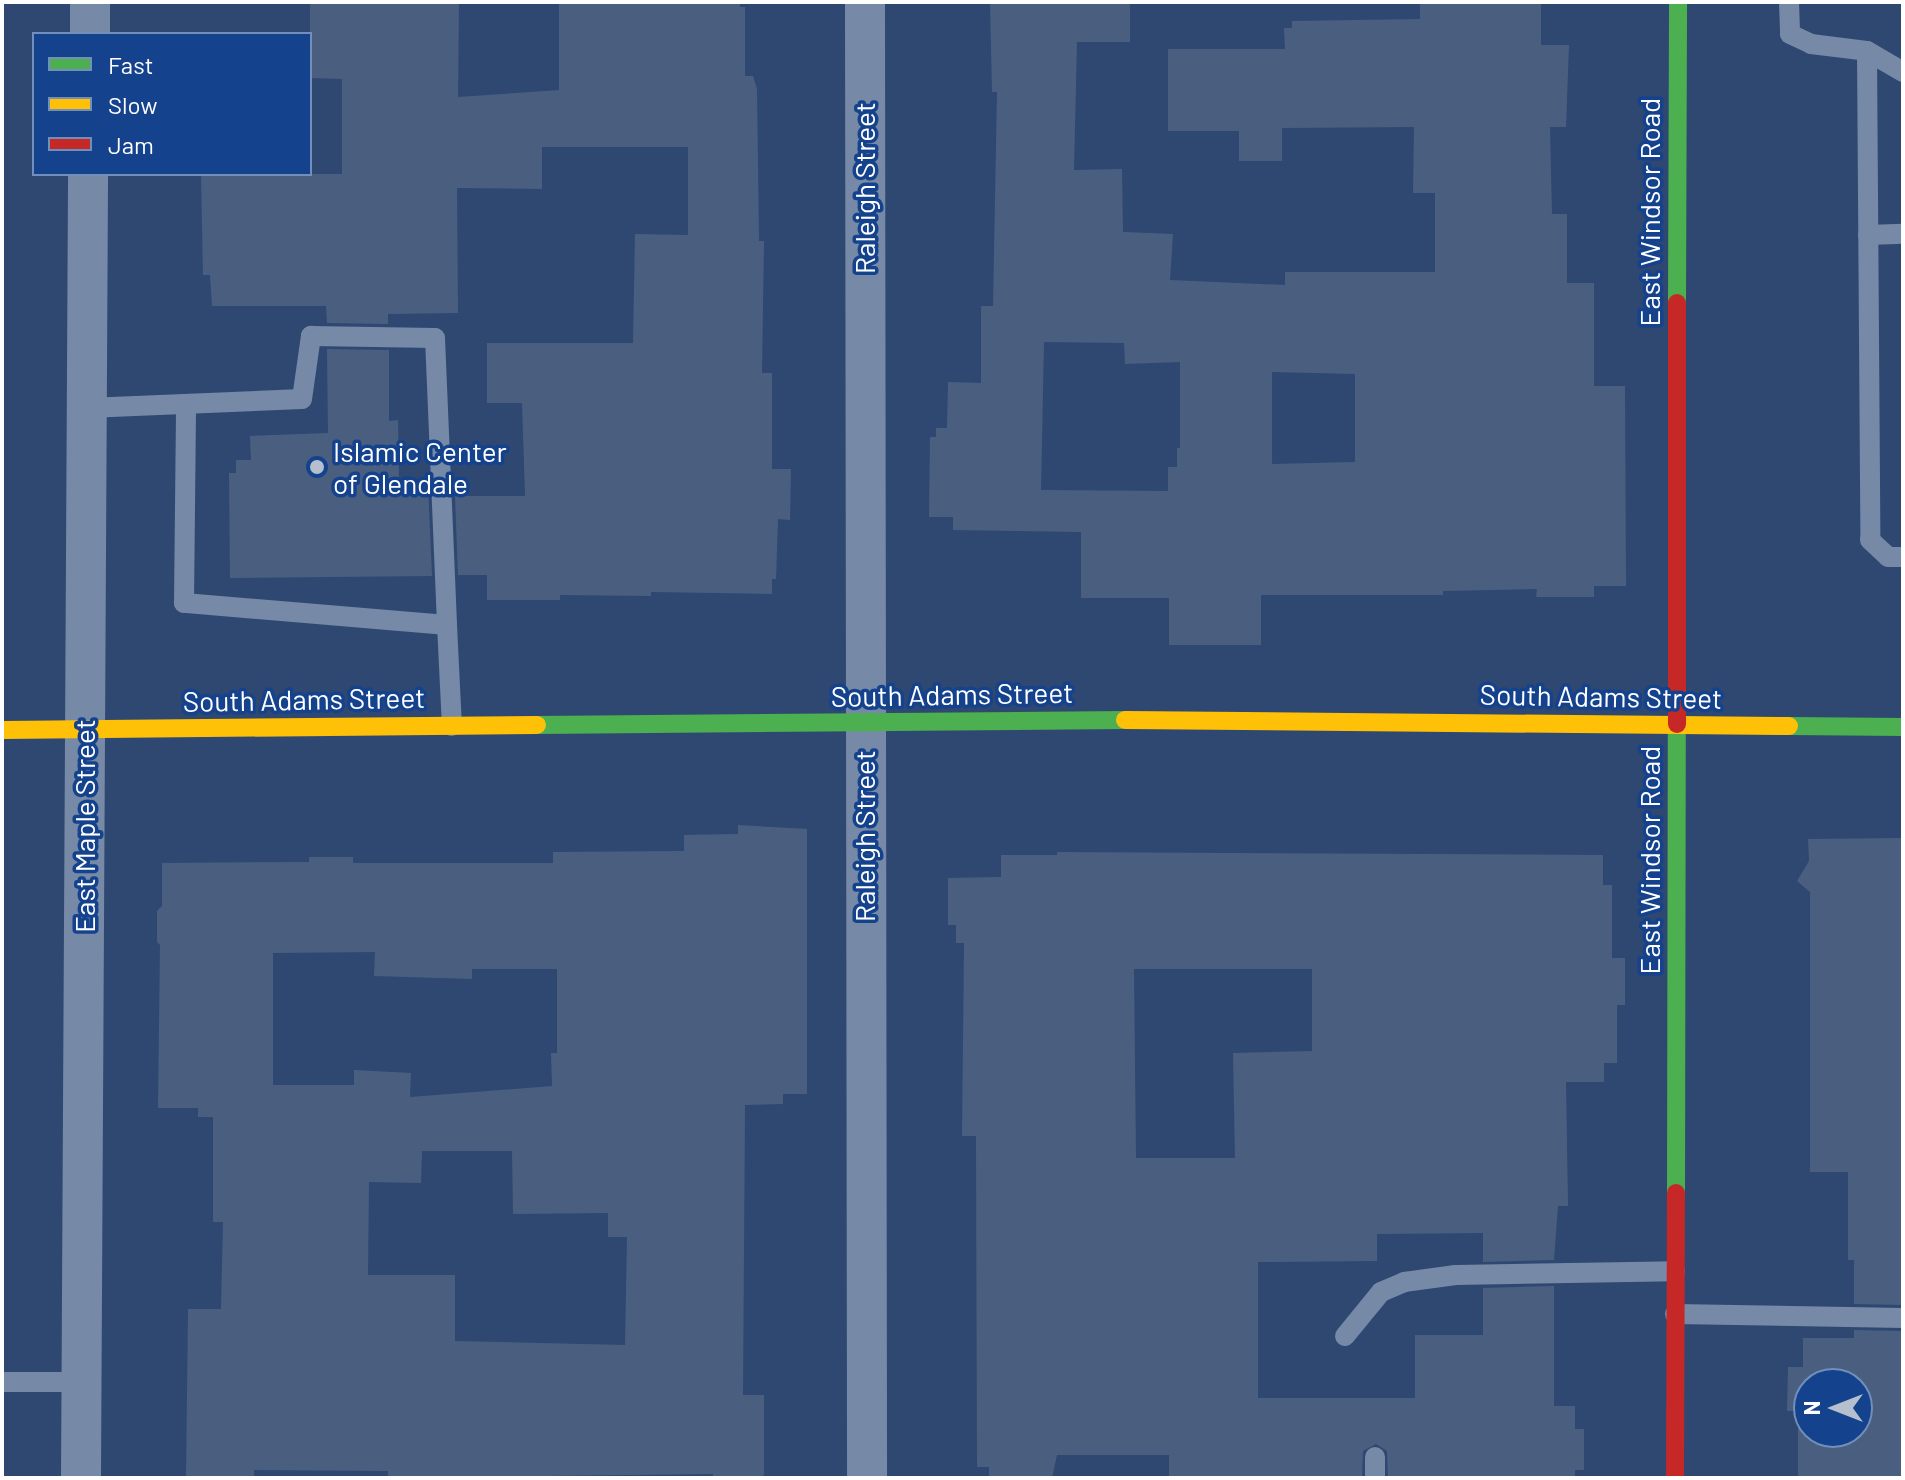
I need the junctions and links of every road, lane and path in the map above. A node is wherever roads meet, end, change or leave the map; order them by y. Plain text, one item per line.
1 (90, 2) edge
2 (865, 2) edge
3 (1678, 2) edge
4 (1789, 2) edge
5 (90, 32) edge
6 (1867, 51) junction
7 (1903, 72) edge
8 (88, 176) edge
9 (1903, 234) edge
10 (1868, 235) junction
11 (186, 405) junction
12 (87, 408) junction
13 (1903, 557) edge
14 (447, 625) junction
15 (864, 722) junction
16 (1676, 724) junction
17 (452, 726) junction
18 (1903, 727) edge
19 (85, 729) junction
20 (2, 730) edge
21 (1675, 1271) junction
22 (1675, 1314) junction
23 (1903, 1318) edge
24 (1345, 1336) dead end
25 (2, 1382) edge
26 (82, 1382) junction
27 (1375, 1457) dead end
28 (81, 1478) edge
29 (867, 1478) edge
30 (1375, 1478) edge
31 (1675, 1478) edge

1 - 5 street
2 - 15 street, Raleigh Street
3 - 16 street, East Windsor Road
4 - 6 lane
6 - 7 lane
6 - 10 lane
8 - 12 street, East Maple Street
9 - 10 lane
10 - 13 lane
11 - 12 lane
11 - 14 lane
11 - 14 lane
12 - 19 street, East Maple Street
14 - 17 lane
15 - 16 street, South Adams Street
15 - 17 street, South Adams Street
15 - 29 street, Raleigh Street
16 - 18 street, South Adams Street
16 - 21 street, East Windsor Road
17 - 19 street, South Adams Street
19 - 20 street, South Adams Street
19 - 26 street, East Maple Street
21 - 22 street, East Windsor Road
21 - 24 lane
22 - 23 lane
22 - 31 street, East Windsor Road
25 - 26 lane
26 - 28 street, East Maple Street
27 - 30 lane

